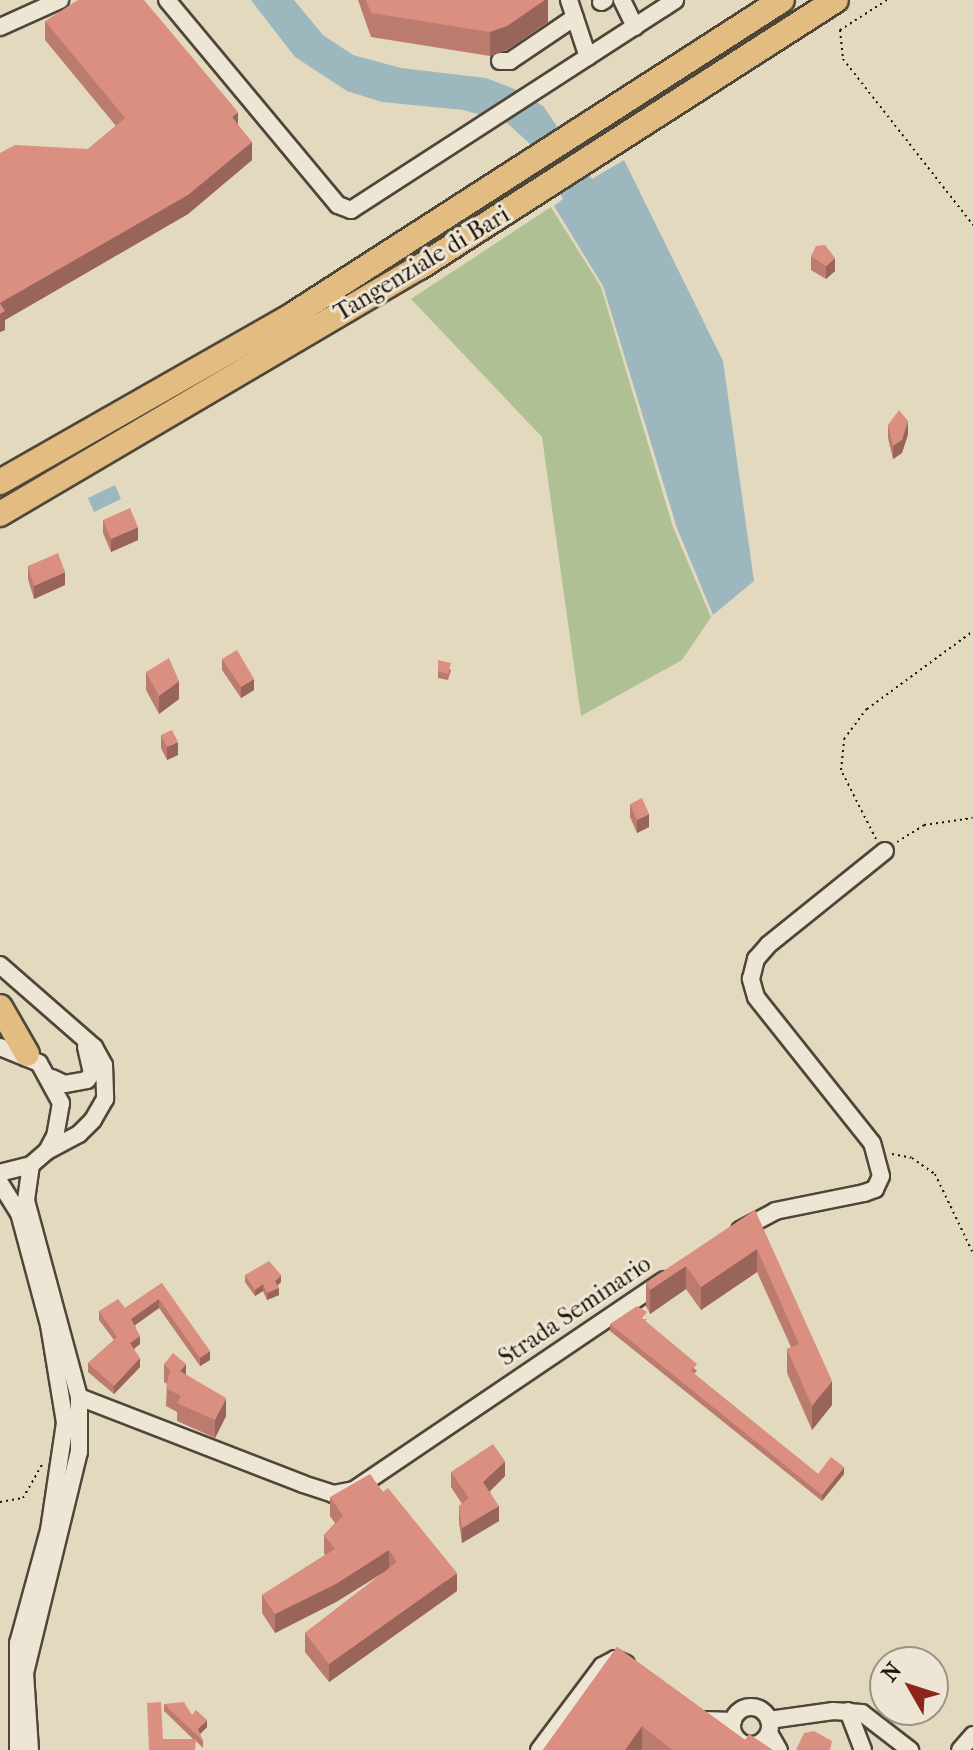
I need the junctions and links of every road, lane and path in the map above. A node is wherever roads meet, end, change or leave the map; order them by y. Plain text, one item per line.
1 (60, 0) edge
2 (167, 0) edge
3 (569, 0) edge
4 (622, 0) edge
5 (675, 0) edge
6 (782, 0) edge
7 (836, 0) edge
8 (887, 0) edge
9 (575, 17) junction
10 (0, 27) edge
11 (635, 27) junction
12 (588, 57) junction
13 (500, 61) dead end
14 (973, 225) edge
15 (0, 482) edge
16 (0, 514) edge
17 (973, 631) edge
18 (973, 818) edge
19 (885, 851) junction
20 (0, 965) edge
21 (0, 1007) edge
22 (80, 1034) junction
23 (0, 1047) edge
24 (27, 1054) junction
25 (52, 1078) junction
26 (47, 1151) junction
27 (881, 1160) junction
28 (31, 1165) junction
29 (0, 1173) edge
30 (0, 1183) edge
31 (730, 1236) edge
32 (973, 1253) edge
33 (678, 1271) edge
34 (79, 1397) junction
35 (44, 1461) dead end
36 (0, 1502) edge
37 (644, 1677) edge
38 (684, 1707) edge
39 (848, 1711) junction
40 (721, 1726) junction
41 (769, 1727) junction
42 (973, 1735) edge
43 (872, 1749) edge
44 (18, 1750) edge
45 (30, 1750) edge
46 (539, 1750) edge
47 (779, 1750) edge
48 (910, 1750) edge
49 (960, 1750) edge

1 - 10 street
2 - 12 street
3 - 9 street
4 - 11 street
5 - 11 street
6 - 15 highway, Tangenziale di Bari
7 - 16 highway, Tangenziale di Bari
8 - 14 path
9 - 12 street
9 - 13 street
11 - 12 street
17 - 19 path
18 - 19 path
19 - 27 street
20 - 22 street
21 - 24 highway
22 - 25 street
22 - 26 street
23 - 24 street
24 - 25 street
25 - 26 street
26 - 28 street
27 - 31 street
27 - 32 path
28 - 29 street
28 - 34 street
30 - 44 street
33 - 34 street, Strada Seminario
34 - 45 street
35 - 36 path
37 - 46 street
38 - 40 street
39 - 41 street
39 - 43 street
39 - 48 street
40 - 41 street
40 - 41 street
41 - 47 street
42 - 49 street

